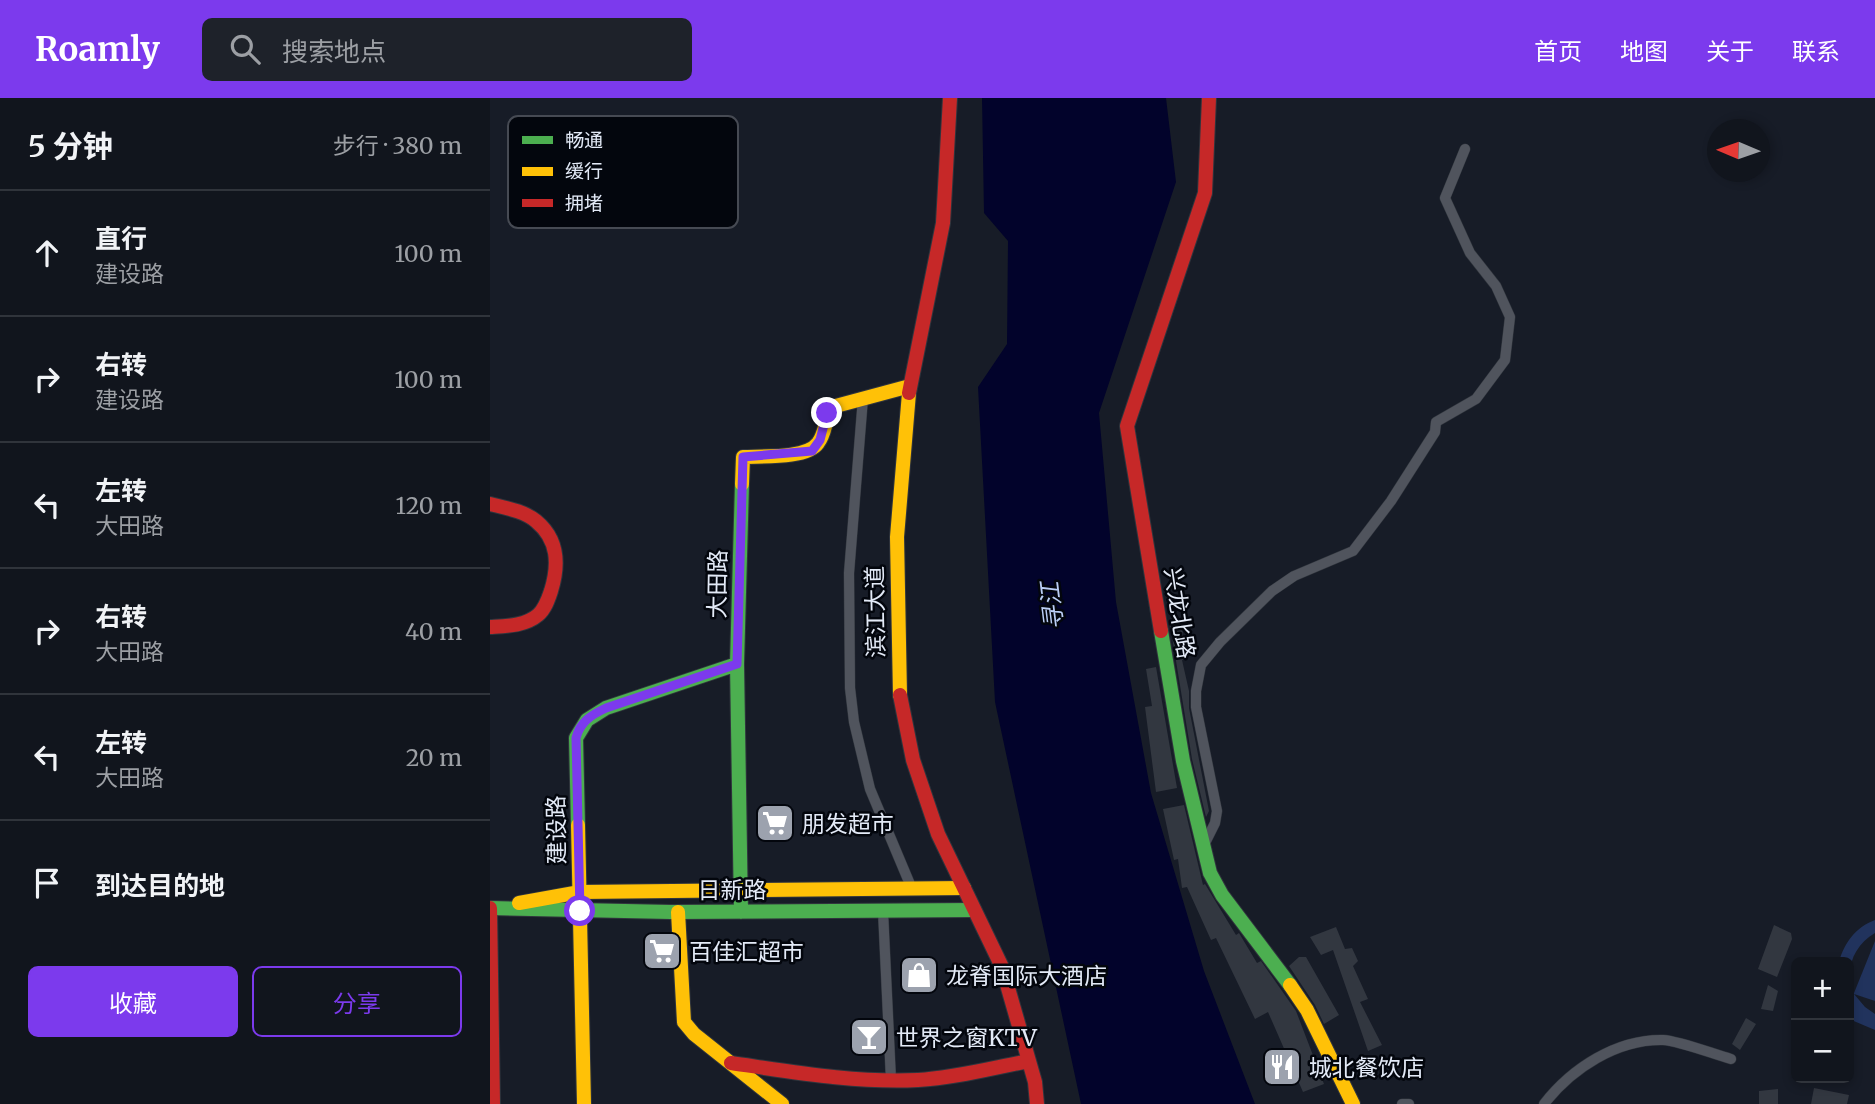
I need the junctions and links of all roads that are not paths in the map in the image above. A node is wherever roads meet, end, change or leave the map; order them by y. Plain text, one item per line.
1 (950, 98) edge
2 (1209, 98) edge
3 (1465, 149) dead end
4 (910, 386) junction
5 (863, 398) junction
6 (490, 504) edge
7 (490, 627) edge
8 (737, 664) junction
9 (1203, 846) junction
10 (964, 888) junction
11 (912, 889) junction
12 (580, 892) junction
13 (740, 892) junction
14 (490, 908) edge
15 (974, 910) junction
16 (580, 911) junction
17 (883, 911) junction
18 (678, 912) junction
19 (741, 912) junction
20 (1731, 1059) dead end
21 (1029, 1061) junction
22 (731, 1063) junction
23 (891, 1080) junction
24 (493, 1104) edge
25 (584, 1104) edge
26 (782, 1104) edge
27 (1037, 1104) edge
28 (1353, 1104) edge
29 (1402, 1104) edge
30 (1409, 1104) edge
31 (1544, 1104) edge

1 - 4 main road, 滨江大道
2 - 9 main road, 兴龙北路
3 - 9 street
4 - 5 main road, 大田路
4 - 10 main road, 滨江大道
5 - 8 main road, 大田路
5 - 11 street
6 - 7 main road
8 - 12 main road, 建设路
8 - 13 main road, 大田路
9 - 28 main road, 兴龙北路
10 - 11 main road, 日新路
10 - 15 main road, 滨江大道
11 - 13 main road, 日新路
12 - 13 main road, 日新路
12 - 14 main road, 日新路
12 - 16 main road, 建设路
13 - 19 main road, 大田路
14 - 16 main road, 日新路
14 - 24 main road
15 - 17 main road, 日新路
15 - 21 main road, 滨江大道
16 - 18 main road, 日新路
16 - 25 main road, 建设路
17 - 19 main road, 日新路
17 - 23 street
18 - 19 main road, 日新路
18 - 22 main road
20 - 31 street
21 - 23 main road
21 - 27 main road, 滨江大道
22 - 23 main road
22 - 26 main road
29 - 30 street

